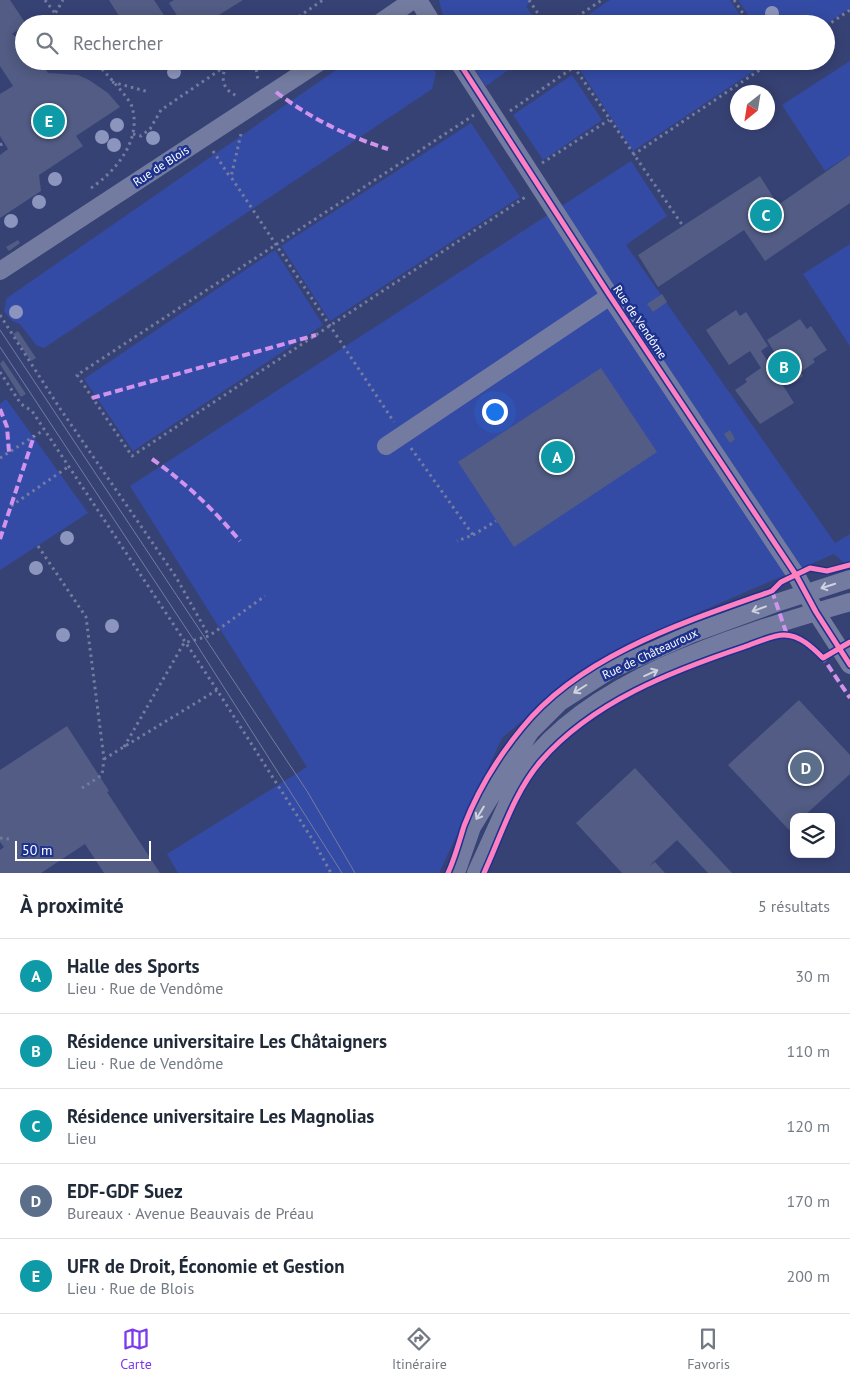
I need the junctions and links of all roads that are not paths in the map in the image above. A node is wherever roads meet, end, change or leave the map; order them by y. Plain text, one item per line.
1 (413, 0) edge
2 (418, 0) edge
3 (391, 15) edge
4 (427, 15) edge
5 (308, 70) edge
6 (464, 70) edge
7 (0, 271) edge
8 (610, 296) junction
9 (386, 446) dead end
10 (850, 580) edge
11 (806, 594) junction
12 (850, 602) edge
13 (816, 612) junction
14 (850, 665) edge
15 (456, 873) edge
16 (476, 873) edge

1 - 3 street
2 - 4 street
5 - 7 street, Rue de Blois
6 - 8 street, Rue de Vendôme
8 - 9 street
8 - 11 street, Rue de Vendôme
10 -> 11 street, Rue de Châteauroux
11 - 13 street, Rue de Vendôme
11 -> 15 street, Rue de Châteauroux
12 - 13 street, Rue de Châteauroux
13 - 14 street, Rue de Vendôme
16 -> 13 street, Rue de Châteauroux

